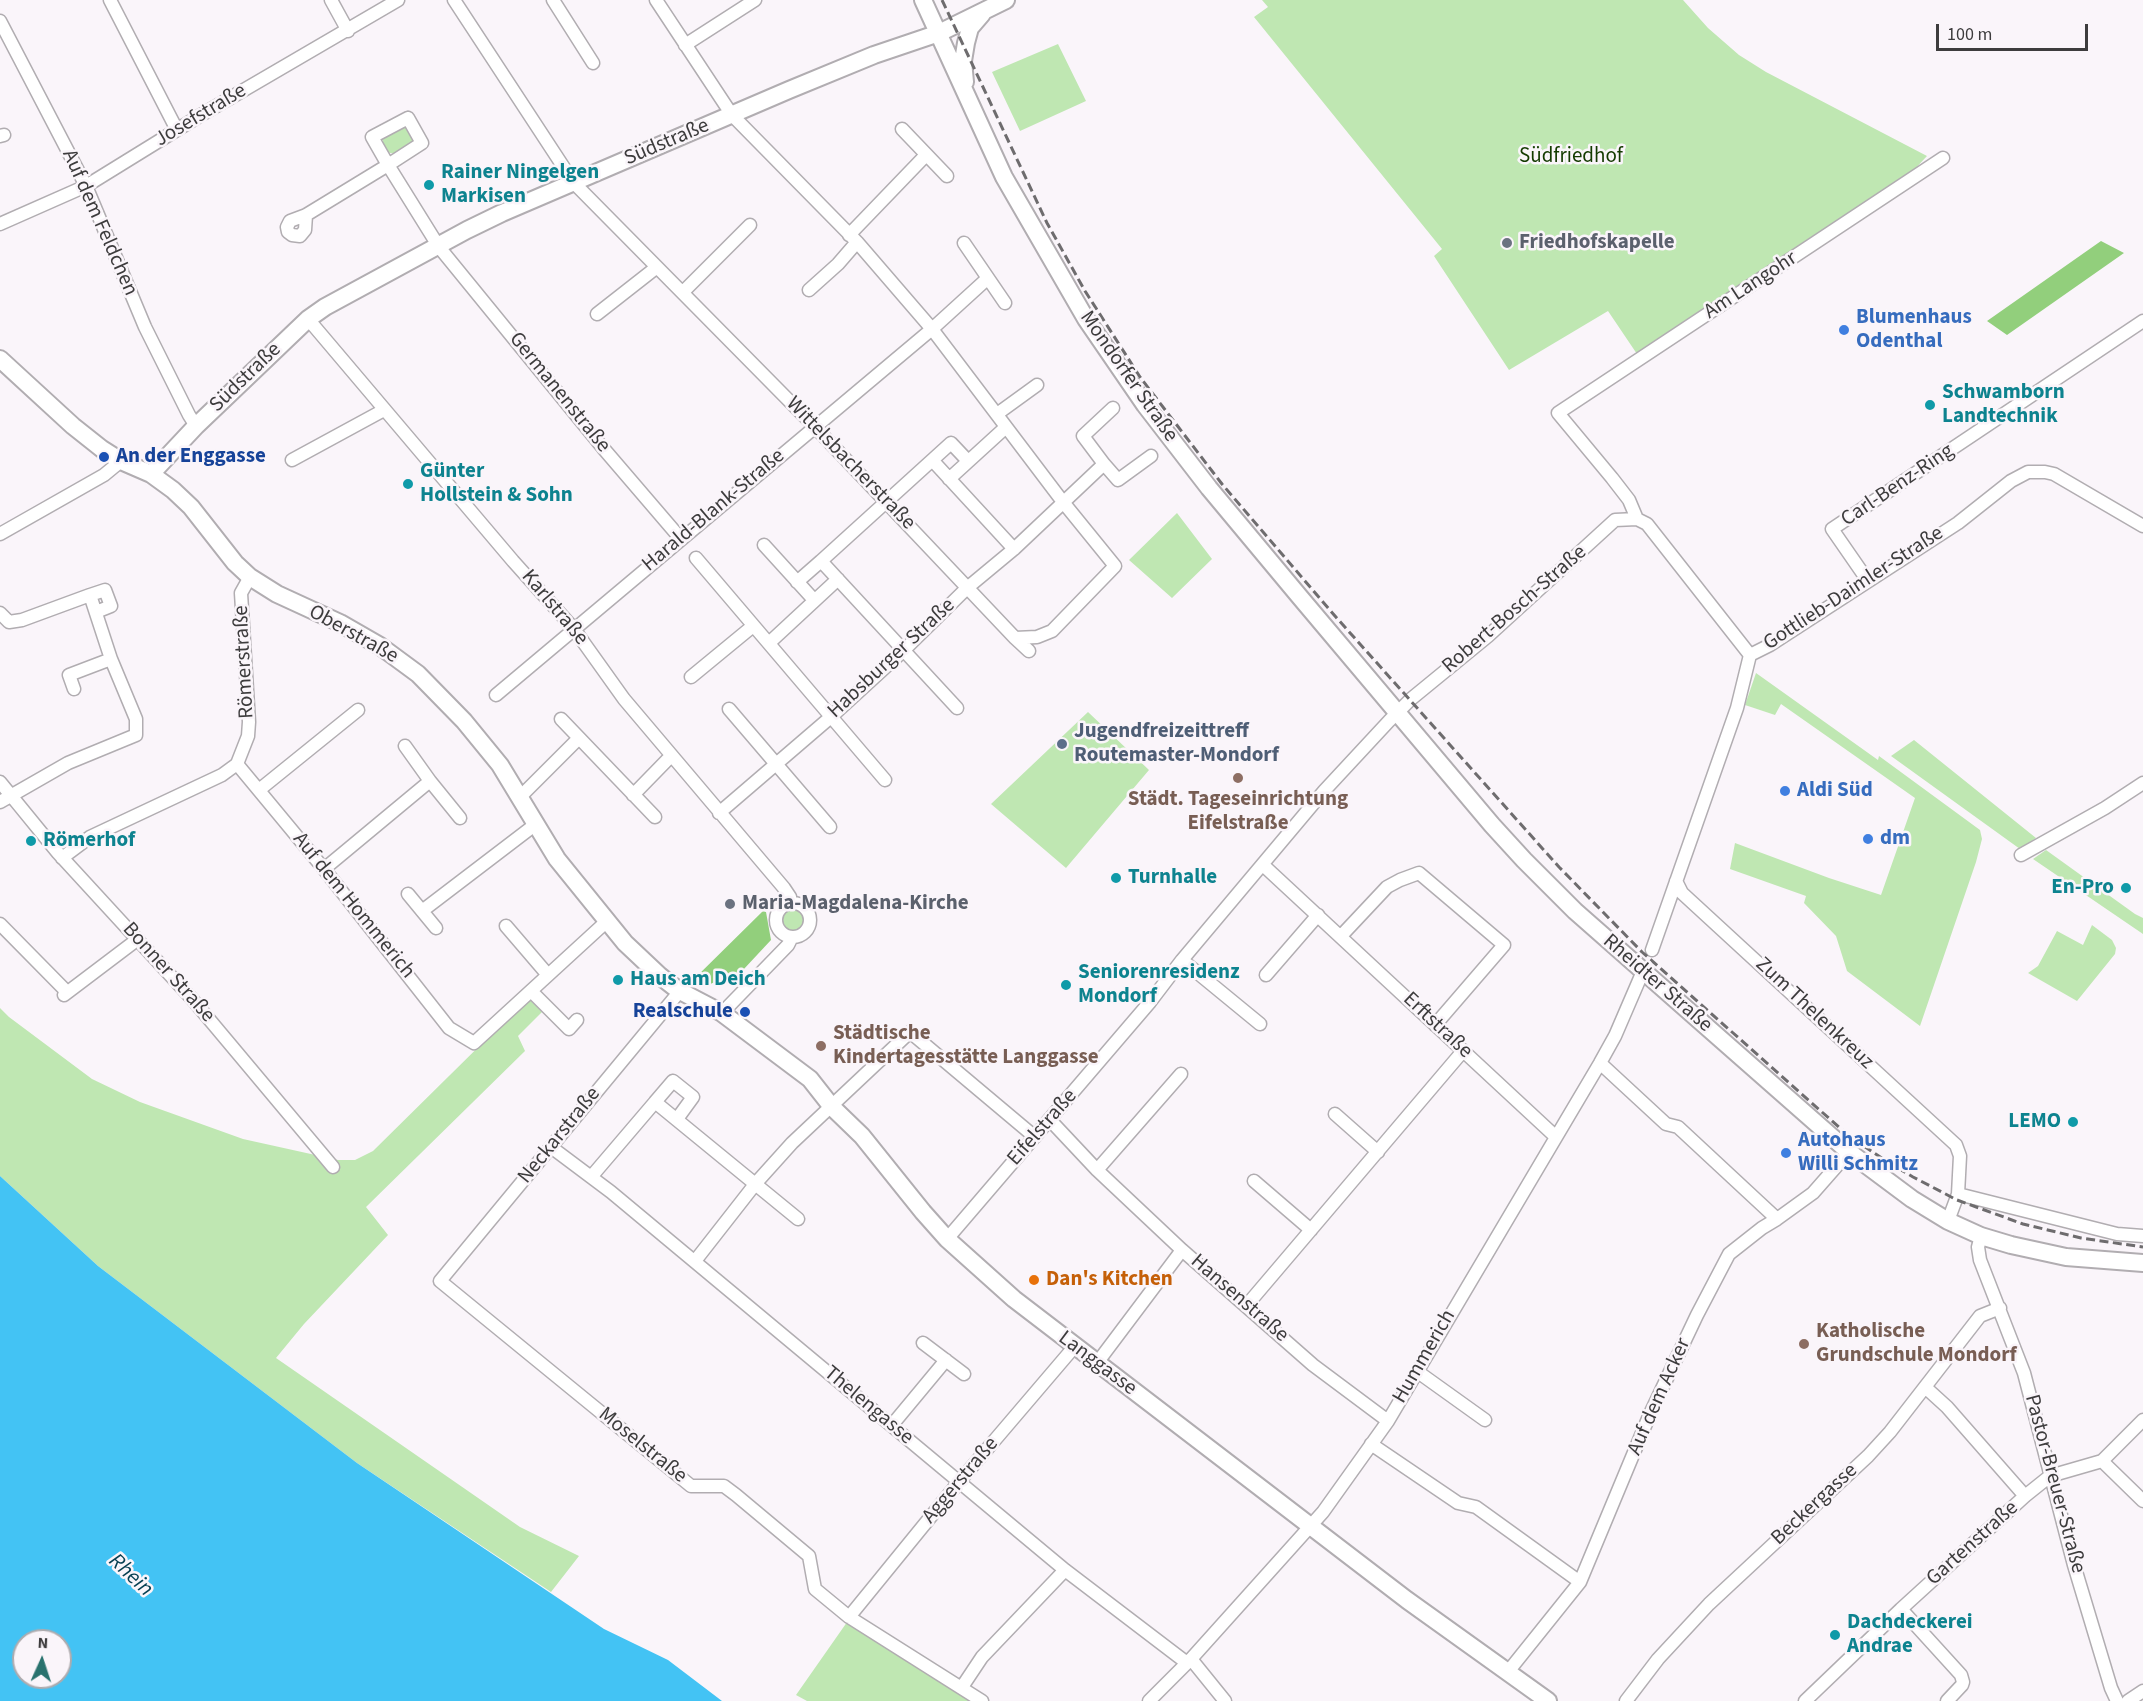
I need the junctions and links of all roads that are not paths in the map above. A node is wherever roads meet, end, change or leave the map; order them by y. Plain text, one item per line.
1 (110, 0) edge
2 (331, 0) edge
3 (398, 0) edge
4 (454, 0) edge
5 (553, 0) edge
6 (656, 0) edge
7 (755, 0) edge
8 (923, 0) edge
9 (1006, 0) edge
10 (985, 11) junction
11 (0, 21) edge
12 (348, 31) junction
13 (939, 33) junction
14 (686, 45) junction
15 (593, 63) dead end
16 (966, 92) junction
17 (732, 115) junction
18 (902, 129) dead end
19 (177, 130) junction
20 (926, 155) junction
21 (1942, 158) dead end
22 (947, 176) dead end
23 (574, 183) junction
24 (86, 186) junction
25 (306, 215) dead end
26 (0, 224) edge
27 (750, 225) dead end
28 (853, 239) junction
29 (964, 243) dead end
30 (439, 247) junction
31 (657, 267) junction
32 (988, 278) junction
33 (809, 290) dead end
34 (683, 292) junction
35 (1005, 303) dead end
36 (597, 314) dead end
37 (308, 319) junction
38 (2143, 321) edge
39 (932, 329) junction
40 (0, 358) edge
41 (1037, 385) dead end
42 (1113, 408) dead end
43 (384, 410) junction
44 (997, 414) junction
45 (196, 426) junction
46 (1006, 427) junction
47 (815, 428) junction
48 (1151, 456) dead end
49 (292, 460) dead end
50 (933, 460) junction
51 (968, 460) junction
52 (121, 461) junction
53 (1104, 464) junction
54 (151, 474) junction
55 (950, 478) junction
56 (886, 501) junction
57 (1063, 502) junction
58 (1637, 519) junction
59 (2143, 526) edge
60 (0, 534) edge
61 (681, 539) junction
62 (764, 544) dead end
63 (1014, 549) junction
64 (696, 558) dead end
65 (821, 561) junction
66 (250, 577) junction
67 (838, 579) junction
68 (1868, 581) junction
69 (797, 582) junction
70 (967, 588) junction
71 (814, 600) junction
72 (0, 613) edge
73 (753, 626) junction
74 (574, 629) junction
75 (1015, 638) junction
76 (769, 643) junction
77 (903, 651) junction
78 (1029, 651) dead end
79 (1750, 655) junction
80 (111, 659) junction
81 (691, 677) dead end
82 (74, 689) dead end
83 (496, 695) dead end
84 (957, 708) dead end
85 (729, 709) dead end
86 (358, 710) dead end
87 (1398, 712) junction
88 (832, 716) junction
89 (561, 719) dead end
90 (579, 738) junction
91 (405, 746) dead end
92 (672, 756) junction
93 (237, 764) junction
94 (777, 764) junction
95 (885, 780) dead end
96 (430, 781) junction
97 (0, 782) edge
98 (2143, 783) edge
99 (259, 790) junction
100 (633, 795) junction
101 (5, 798) edge
102 (519, 798) junction
103 (719, 813) junction
104 (654, 817) dead end
105 (460, 818) dead end
106 (536, 824) junction
107 (830, 828) dead end
108 (2021, 855) dead end
109 (62, 858) junction
110 (1263, 865) junction
111 (324, 869) junction
112 (1676, 881) junction
113 (408, 894) dead end
114 (791, 903) junction
115 (422, 911) junction
116 (1318, 915) junction
117 (606, 922) junction
118 (0, 924) edge
119 (506, 926) dead end
120 (436, 928) dead end
121 (1341, 936) junction
122 (792, 937) junction
123 (138, 939) junction
124 (1652, 950) dead end
125 (1182, 960) junction
126 (1645, 973) junction
127 (548, 975) junction
128 (1266, 975) dead end
129 (531, 991) junction
130 (680, 991) junction
131 (722, 1013) junction
132 (578, 1020) dead end
133 (1260, 1024) dead end
134 (1435, 1025) junction
135 (1463, 1051) junction
136 (1600, 1063) junction
137 (1181, 1074) dead end
138 (655, 1102) junction
139 (832, 1107) junction
140 (1335, 1114) dead end
141 (677, 1119) junction
142 (1050, 1120) junction
143 (1035, 1137) junction
144 (1556, 1137) junction
145 (551, 1148) junction
146 (1378, 1152) junction
147 (1849, 1152) junction
148 (333, 1167) dead end
149 (1097, 1170) junction
150 (591, 1177) junction
151 (1254, 1181) dead end
152 (756, 1183) junction
153 (1958, 1194) junction
154 (798, 1219) dead end
155 (1777, 1220) junction
156 (1948, 1221) junction
157 (1311, 1230) junction
158 (1982, 1236) junction
159 (2143, 1236) edge
160 (947, 1239) junction
161 (1182, 1250) junction
162 (695, 1262) junction
163 (2143, 1263) edge
164 (440, 1281) joint
165 (1247, 1305) junction
166 (2000, 1308) junction
167 (923, 1343) dead end
168 (1075, 1346) junction
169 (946, 1360) junction
170 (1097, 1363) junction
171 (1418, 1371) junction
172 (964, 1374) dead end
173 (1925, 1387) junction
174 (1485, 1420) dead end
175 (2143, 1420) edge
176 (1388, 1421) junction
177 (892, 1425) junction
178 (1371, 1444) junction
179 (2102, 1461) junction
180 (2050, 1476) junction
181 (959, 1482) junction
182 (2025, 1496) junction
183 (2143, 1501) edge
184 (1310, 1526) junction
185 (1065, 1570) junction
186 (1580, 1582) junction
187 (1901, 1609) junction
188 (849, 1617) junction
189 (1189, 1661) junction
190 (1507, 1673) junction
191 (962, 1687) junction
192 (2143, 1691) edge
193 (982, 1701) edge
194 (1149, 1701) edge
195 (1225, 1701) edge
196 (1548, 1701) edge
197 (1626, 1701) edge
198 (1805, 1701) edge
199 (1947, 1701) edge
200 (2117, 1701) edge
201 (2128, 1701) edge

1 - 19 street
2 - 12 street
3 - 12 street, Josefstraße
4 - 23 street, Wittelsbacherstraße
5 - 15 street
6 - 14 street
7 - 14 street
8 - 13 street, Mondorfer Straße
9 - 10 street, Südstraße
10 - 13 street, Südstraße
10 - 16 street
11 - 24 street, Auf dem Feldchen
12 - 19 street, Josefstraße
13 - 16 street, Mondorfer Straße
13 - 17 street, Südstraße
14 - 17 street
16 - 87 street, Mondorfer Straße
17 - 23 street, Südstraße
17 - 28 street
18 - 20 street
19 - 24 street, Josefstraße
20 - 22 street
20 - 28 street
21 - 58 street, Am Langohr
23 - 30 street, Südstraße
23 - 31 street, Wittelsbacherstraße
24 - 26 street, Josefstraße
24 - 45 street, Auf dem Feldchen
25 - 30 street, Germanenstraße
27 - 34 street
28 - 33 street
28 - 39 street
29 - 32 street
30 - 37 street, Südstraße
30 - 61 street, Germanenstraße
31 - 34 street, Wittelsbacherstraße
31 - 36 street
32 - 35 street
32 - 39 street, Harald-Blank-Straße
34 - 47 street, Wittelsbacherstraße
37 - 43 street, Karlstraße
37 - 45 street, Südstraße
38 - 68 street, Carl-Benz-Ring
39 - 44 street
39 - 47 street, Harald-Blank-Straße
40 - 52 street, Oberstraße
41 - 44 street
42 - 53 street
43 - 49 street
43 - 74 street, Karlstraße
44 - 46 street
45 - 54 street, Südstraße
46 - 51 street
46 - 57 street
47 - 56 street, Wittelsbacherstraße
47 - 61 street, Harald-Blank-Straße
48 - 53 street
50 - 51 street
50 - 55 street
50 - 56 street
51 - 55 street
52 - 54 street, Oberstraße
52 - 60 street
53 - 57 street, Habsburger Straße
54 - 66 street, Oberstraße
55 - 63 street
56 - 65 street
56 - 70 street, Wittelsbacherstraße
57 - 63 street, Habsburger Straße
57 - 75 street
58 - 79 street
58 - 87 street, Robert-Bosch-Straße
59 - 68 street, Gottlieb-Daimler-Straße
61 - 74 street, Harald-Blank-Straße
62 - 69 street
63 - 70 street, Habsburger Straße
64 - 73 street
65 - 67 street
65 - 69 street
66 - 93 street, Römerstraße
66 - 102 street, Oberstraße
67 - 71 street
67 - 77 street
68 - 79 street, Gottlieb-Daimler-Straße
69 - 71 street
70 - 75 street, Wittelsbacherstraße
70 - 77 street, Habsburger Straße
71 - 76 street
72 - 80 street
73 - 76 street
73 - 81 street
74 - 83 street, Harald-Blank-Straße
74 - 92 street, Karlstraße
75 - 78 street, Wittelsbacherstraße
76 - 88 street
77 - 84 street
77 - 88 street, Habsburger Straße
79 - 112 street, Gottlieb-Daimler-Straße
80 - 82 street
80 - 101 street
85 - 94 street
86 - 99 street
87 - 110 street, Eifelstraße
87 - 126 street, Rheidter Straße
88 - 94 street, Habsburger Straße
88 - 95 street
89 - 90 street
90 - 100 street
90 - 102 street
91 - 96 street
92 - 100 street
92 - 103 street, Karlstraße
93 - 99 street, Auf dem Hommerich
93 - 109 street
94 - 103 street, Habsburger Straße
94 - 107 street
96 - 105 street
96 - 111 street
97 - 101 street, Bonner Straße
98 - 108 street
99 - 111 street, Auf dem Hommerich
100 - 104 street
101 - 109 street, Bonner Straße
102 - 106 street, Oberstraße
103 - 114 street, Karlstraße
106 - 115 street
106 - 117 street, Oberstraße
109 - 123 street, Bonner Straße
110 - 116 street, Erftstraße
110 - 125 street, Eifelstraße
111 - 129 street, Auf dem Hommerich
112 - 124 street, Gottlieb-Daimler-Straße
112 - 153 street, Zum Thelenkreuz
113 - 115 street
114 - 122 street
114 - 122 street, Karlstraße
115 - 120 street
116 - 121 street, Erftstraße
116 - 128 street
117 - 127 street
117 - 130 street, Oberstraße
118 - 123 street
119 - 127 street
121 - 134 street, Erftstraße
121 - 134 street
122 - 131 street, Karlstraße
123 - 148 street, Bonner Straße
125 - 133 street
125 - 142 street, Eifelstraße
126 - 136 street, Hummerich
126 - 147 street, Rheidter Straße
127 - 129 street
129 - 132 street
130 - 131 street, Langgasse
130 - 145 street, Neckarstraße
131 - 139 street, Langgasse
134 - 135 street, Erftstraße
135 - 144 street, Erftstraße
135 - 146 street
136 - 144 street, Hummerich
136 - 155 street
137 - 149 street
138 - 141 street
138 - 141 street
138 - 150 street
139 - 143 street
139 - 152 street
139 - 160 street, Langgasse
140 - 146 street
141 - 152 street
142 - 143 street, Eifelstraße
142 - 149 street, Hansenstraße
143 - 160 street, Eifelstraße
144 - 171 street, Hummerich
145 - 150 street, Thelengasse
145 - 164 street, Neckarstraße
146 - 157 street
147 - 155 street, Auf dem Acker
147 - 156 street, Rheidter Straße
149 - 161 street, Hansenstraße
150 - 162 street, Thelengasse
151 - 157 street
152 - 154 street
152 - 162 street
153 - 156 street
153 - 159 street
155 - 186 street, Auf dem Acker
156 - 158 street, Rheidter Straße
157 - 165 street
158 - 163 street, Rheidter Straße
158 - 166 street, Pastor-Breuer-Straße
160 - 168 street, Langgasse
161 - 165 street, Hansenstraße
161 - 170 street
162 - 177 street, Thelengasse
164 - 188 street, Moselstraße
165 - 176 street, Hansenstraße
166 - 173 street, Beckergasse
166 - 180 street, Pastor-Breuer-Straße
167 - 169 street
168 - 170 street, Langgasse
168 - 181 street, Aggerstraße
169 - 172 street
169 - 177 street
170 - 184 street, Langgasse
171 - 174 street
171 - 176 street, Hummerich
173 - 182 street
173 - 197 street, Beckergasse
175 - 179 street, Gartenstraße
176 - 178 street, Hummerich
177 - 181 street, Thelengasse
178 - 184 street, Hummerich
178 - 186 street
179 - 180 street, Gartenstraße
179 - 183 street
180 - 182 street, Gartenstraße
180 - 200 street, Pastor-Breuer-Straße
181 - 185 street, Thelengasse
181 - 188 street, Aggerstraße
182 - 187 street, Gartenstraße
184 - 189 street, Hummerich
184 - 190 street, Langgasse
185 - 189 street, Thelengasse
185 - 191 street
186 - 190 street, Auf dem Acker
187 - 198 street, Gartenstraße
187 - 199 street
188 - 191 street, Moselstraße
189 - 194 street, Hummerich
189 - 195 street, Thelengasse
190 - 196 street, Langgasse
191 - 193 street, Moselstraße
192 - 201 street

